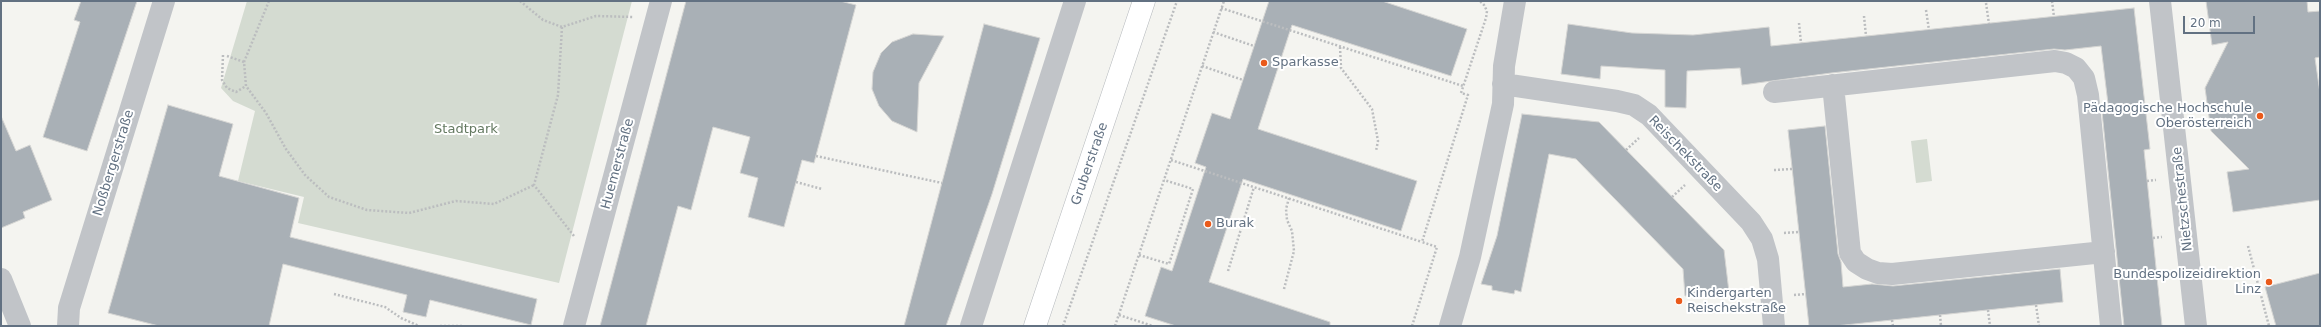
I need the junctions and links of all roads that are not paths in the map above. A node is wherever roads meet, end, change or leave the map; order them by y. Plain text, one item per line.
1 (164, 1) edge
2 (661, 1) edge
3 (1075, 1) edge
4 (1144, 1) edge
5 (1515, 1) edge
6 (2160, 1) edge
7 (1503, 84) junction
8 (1833, 85) junction
9 (1774, 92) dead end
10 (2104, 252) junction
11 (1, 279) edge
12 (20, 326) edge
13 (68, 326) edge
14 (574, 326) edge
15 (971, 326) edge
16 (1035, 326) edge
17 (1450, 326) edge
18 (1774, 326) edge
19 (2111, 326) edge
20 (2192, 326) edge

1 - 13 street, Noßbergerstraße
2 - 14 street, Huemerstraße
3 - 15 street
4 - 16 main road, Gruberstraße
5 - 7 street
6 - 20 street, Nietzschestraße
7 - 17 street
7 - 18 street, Reischekstraße
8 - 9 street
8 - 10 street
8 - 10 street
10 - 19 street
11 - 12 street

